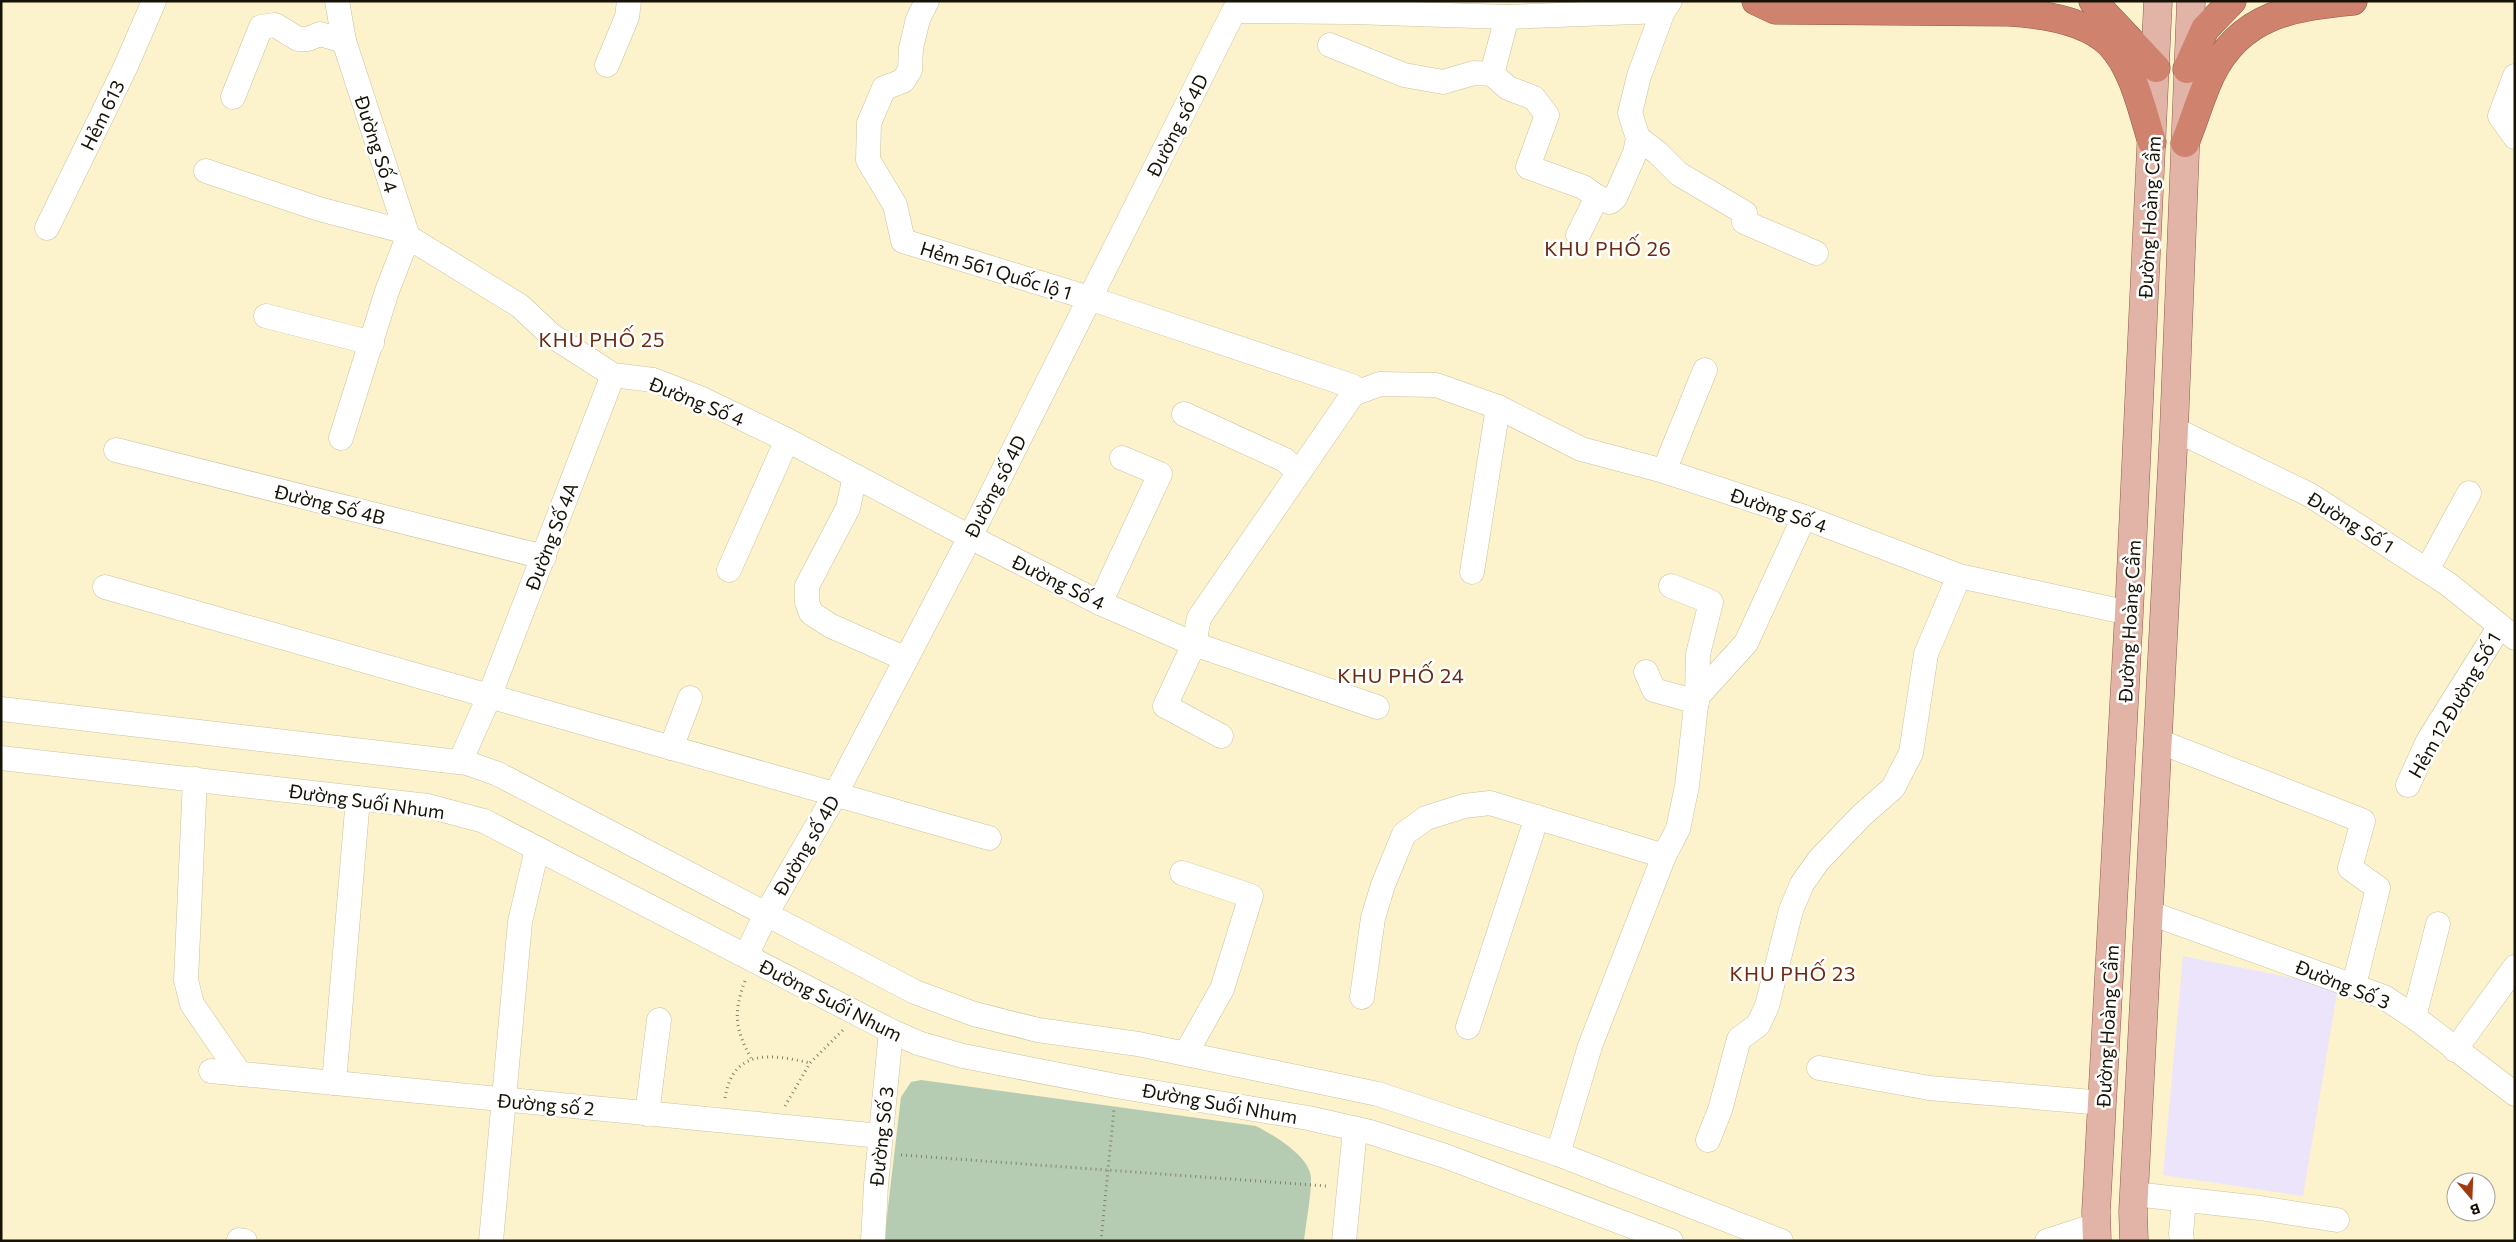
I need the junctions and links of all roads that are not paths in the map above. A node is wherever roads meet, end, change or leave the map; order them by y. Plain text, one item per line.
1 (154, 1) edge
2 (336, 1) edge
3 (629, 1) edge
4 (927, 1) edge
5 (1756, 1) edge
6 (2093, 1) edge
7 (2158, 1) edge
8 (2191, 1) edge
9 (2232, 1) edge
10 (2353, 1) edge
11 (1235, 5) edge
12 (1667, 6) edge
13 (1507, 17) junction
14 (344, 41) junction
15 (1330, 44) dead end
16 (607, 65) dead end
17 (2156, 68) junction
18 (2187, 69) junction
19 (1492, 74) junction
20 (2515, 76) edge
21 (233, 97) dead end
22 (2515, 137) edge
23 (1638, 138) junction
24 (2152, 142) junction
25 (2186, 143) junction
26 (206, 171) dead end
27 (1597, 197) junction
28 (47, 228) dead end
29 (406, 232) junction
30 (1578, 235) dead end
31 (1816, 253) dead end
32 (1089, 298) junction
33 (266, 316) dead end
34 (372, 343) junction
35 (1706, 370) dead end
36 (613, 375) junction
37 (1353, 394) junction
38 (1498, 407) junction
39 (1184, 414) dead end
40 (2174, 429) junction
41 (341, 438) dead end
42 (787, 440) junction
43 (116, 450) dead end
44 (1122, 458) dead end
45 (1664, 472) junction
46 (1298, 473) junction
47 (855, 476) junction
48 (2469, 493) dead end
49 (1804, 517) junction
50 (970, 537) junction
51 (544, 557) junction
52 (729, 570) dead end
53 (2427, 570) junction
54 (1472, 572) dead end
55 (1959, 576) junction
56 (1671, 586) dead end
57 (105, 588) dead end
58 (1100, 603) junction
59 (2129, 613) junction
60 (2510, 632) edge
61 (1194, 644) junction
62 (906, 659) junction
63 (1646, 672) dead end
64 (489, 697) junction
65 (690, 698) dead end
66 (1697, 700) junction
67 (1377, 707) dead end
68 (1, 709) edge
69 (1221, 736) dead end
70 (2158, 741) junction
71 (671, 748) junction
72 (1, 758) edge
73 (460, 762) junction
74 (195, 779) junction
75 (2408, 785) dead end
76 (835, 795) junction
77 (358, 798) junction
78 (1537, 817) junction
79 (989, 838) dead end
80 (537, 849) junction
81 (1664, 856) junction
82 (1182, 873) dead end
83 (2150, 913) junction
84 (766, 914) junction
85 (2438, 924) dead end
86 (749, 958) junction
87 (2515, 967) edge
88 (2354, 985) junction
89 (1362, 997) dead end
90 (2414, 1017) junction
91 (659, 1020) dead end
92 (1468, 1027) dead end
93 (891, 1031) junction
94 (2456, 1050) junction
95 (1186, 1053) junction
96 (1819, 1068) dead end
97 (211, 1071) dead end
98 (240, 1074) junction
99 (334, 1084) junction
100 (2515, 1094) edge
101 (504, 1100) junction
102 (2103, 1103) junction
103 (647, 1114) junction
104 (1355, 1129) junction
105 (1708, 1140) dead end
106 (880, 1145) junction
107 (1558, 1154) junction
108 (2134, 1194) junction
109 (2184, 1200) junction
110 (2337, 1220) dead end
111 (2097, 1233) edge
112 (240, 1240) edge
113 (245, 1241) edge
114 (491, 1241) edge
115 (873, 1241) edge
116 (1344, 1241) edge
117 (1671, 1241) edge
118 (1781, 1241) edge
119 (2047, 1241) edge
120 (2134, 1241) edge
121 (2182, 1241) edge

1 - 28 street, Hẻm 613
2 - 14 street, Đường Số 4
3 - 16 street
4 - 32 street, Hẻm 561 Quốc lộ 1
5 - 24 highway
6 - 17 highway
7 - 17 main road, Đường Hoàng Cầm
8 - 18 main road, Đường Hoàng Cầm
9 - 18 highway
10 - 25 highway
11 - 13 street
11 - 32 street, Đường số 4D
12 - 13 street
12 - 23 street
13 - 19 street
14 - 21 street
14 - 29 street, Đường Số 4
15 - 19 street
17 - 24 main road, Đường Hoàng Cầm
18 - 25 main road, Đường Hoàng Cầm
19 - 27 street
20 - 22 street
23 - 27 street
23 - 31 street
24 - 59 main road, Đường Hoàng Cầm
25 - 40 main road, Đường Hoàng Cầm
26 - 29 street
27 - 30 street
29 - 34 street
29 - 36 street, Đường Số 4
32 - 37 street
32 - 50 street, Đường số 4D
33 - 34 street
34 - 41 street
35 - 45 street
36 - 42 street, Đường Số 4
36 - 51 street, Đường Số 4A
37 - 38 street, Đường Số 4
37 - 46 street
38 - 45 street, Đường Số 4
38 - 54 street
39 - 46 street
40 - 53 street, Đường Số 1
40 - 70 main road, Đường Hoàng Cầm
42 - 47 street, Đường Số 4
42 - 52 street
43 - 51 street, Đường Số 4B
44 - 58 street
45 - 49 street, Đường Số 4
46 - 61 street
47 - 50 street, Đường Số 4
47 - 62 street
48 - 53 street
49 - 55 street, Đường Số 4
49 - 66 street
50 - 58 street, Đường Số 4
50 - 62 street, Đường số 4D
51 - 64 street, Đường Số 4A
53 - 60 street, Đường Số 1
55 - 59 street, Đường Số 4
55 - 105 street
56 - 66 street
57 - 64 street
58 - 61 street, Đường Số 4
59 - 102 main road, Đường Hoàng Cầm
60 - 75 street, Hẻm 12 Đường Số 1
61 - 67 street, Đường Số 4
61 - 69 street
62 - 76 street, Đường số 4D
63 - 66 street
64 - 71 street
64 - 73 street, Đường Số 4A
65 - 71 street
66 - 81 street
68 - 73 street
70 - 83 main road, Đường Hoàng Cầm
70 - 88 street
71 - 76 street
72 - 74 street, Đường Suối Nhum
73 - 84 street
74 - 77 street, Đường Suối Nhum
74 - 98 street
76 - 79 street
76 - 84 street, Đường số 4D
77 - 80 street, Đường Suối Nhum
77 - 99 street
78 - 81 street
78 - 89 street
78 - 92 street
80 - 86 street, Đường Suối Nhum
80 - 101 street
81 - 107 street
82 - 95 street
83 - 88 street, Đường Số 3
83 - 108 main road, Đường Hoàng Cầm
84 - 86 street, Đường số 4D
84 - 95 street
85 - 90 street
86 - 93 street, Đường Suối Nhum
87 - 94 street
88 - 90 street, Đường Số 3
90 - 94 street, Đường Số 3
91 - 103 street
93 - 104 street, Đường Suối Nhum
93 - 106 street, Đường Số 3
94 - 100 street, Đường Số 3
95 - 107 street
96 - 102 street
97 - 98 street, Đường số 2
98 - 99 street, Đường số 2
99 - 101 street, Đường số 2
101 - 103 street, Đường số 2
101 - 114 street
102 - 111 main road, Đường Hoàng Cầm
103 - 106 street, Đường số 2
104 - 116 street
104 - 117 street, Đường Suối Nhum
106 - 115 street, Đường Số 3
107 - 118 street
108 - 109 street
108 - 120 main road, Đường Hoàng Cầm
109 - 110 street
109 - 121 street
111 - 119 street
112 - 113 street

